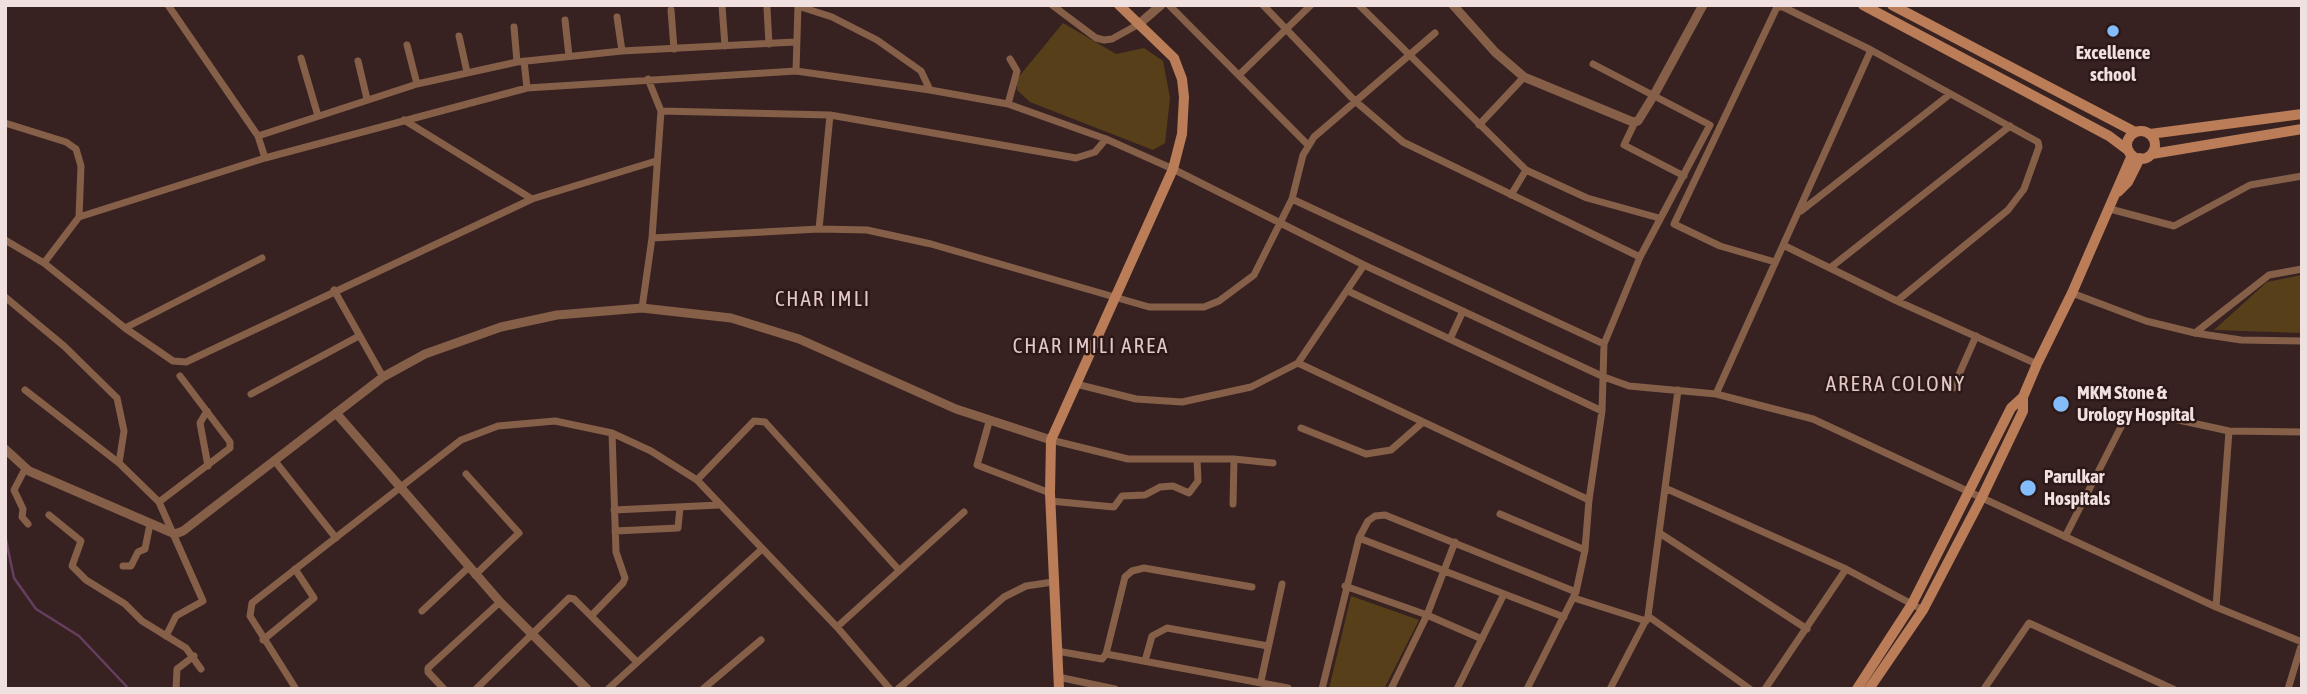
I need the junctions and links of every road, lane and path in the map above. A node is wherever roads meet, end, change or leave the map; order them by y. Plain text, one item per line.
1 (168, 5) edge
2 (1052, 5) edge
3 (1119, 5) edge
4 (1161, 5) edge
5 (1169, 5) edge
6 (1263, 5) edge
7 (1311, 5) edge
8 (1359, 5) edge
9 (1453, 5) edge
10 (1703, 5) edge
11 (1863, 5) edge
12 (1892, 5) edge
13 (722, 6) edge
14 (798, 6) edge
15 (767, 8) dead end
16 (671, 10) dead end
17 (618, 17) dead end
18 (565, 20) dead end
19 (1139, 24) junction
20 (514, 27) dead end
21 (1286, 31) junction
22 (1435, 33) dead end
23 (459, 36) dead end
24 (795, 42) junction
25 (769, 44) junction
26 (407, 45) dead end
27 (725, 46) junction
28 (674, 49) junction
29 (1871, 50) junction
30 (622, 51) junction
31 (1409, 55) junction
32 (569, 56) junction
33 (301, 58) dead end
34 (1010, 60) dead end
35 (358, 61) dead end
36 (521, 61) junction
37 (1593, 64) dead end
38 (796, 71) junction
39 (467, 72) junction
40 (1239, 75) junction
41 (1524, 77) junction
42 (648, 79) junction
43 (417, 83) junction
44 (527, 88) junction
45 (930, 90) junction
46 (1654, 95) junction
47 (1949, 95) junction
48 (367, 99) junction
49 (1354, 100) junction
50 (1009, 104) junction
51 (661, 111) junction
52 (2302, 114) edge
53 (830, 115) junction
54 (318, 116) junction
55 (404, 120) junction
56 (1635, 122) junction
57 (5, 123) edge
58 (1479, 125) junction
59 (2010, 126) junction
60 (2302, 129) edge
61 (2135, 132) junction
62 (2150, 134) junction
63 (258, 136) junction
64 (1106, 139) junction
65 (1308, 145) junction
66 (2152, 154) junction
67 (2134, 155) junction
68 (265, 158) junction
69 (656, 161) junction
70 (1173, 169) junction
71 (1526, 170) junction
72 (1684, 176) junction
73 (2302, 176) edge
74 (1511, 195) junction
75 (532, 199) junction
76 (1292, 199) junction
77 (2110, 209) junction
78 (1797, 213) junction
79 (79, 218) junction
80 (1659, 218) junction
81 (1279, 225) junction
82 (819, 229) junction
83 (652, 238) junction
84 (5, 240) edge
85 (1783, 245) junction
86 (1640, 257) junction
87 (262, 258) dead end
88 (1775, 262) junction
89 (44, 263) junction
90 (1364, 265) junction
91 (1830, 268) junction
92 (2302, 269) edge
93 (334, 290) junction
94 (1348, 291) junction
95 (2073, 293) junction
96 (5, 297) edge
97 (1114, 298) junction
98 (1897, 301) junction
99 (642, 308) junction
100 (1463, 311) junction
101 (125, 328) junction
102 (2195, 333) junction
103 (359, 336) junction
104 (1976, 336) junction
105 (1450, 339) junction
106 (2302, 341) edge
107 (1604, 344) junction
108 (1298, 363) junction
109 (2037, 364) junction
110 (180, 376) dead end
111 (383, 377) junction
112 (1604, 377) junction
113 (1076, 384) junction
114 (1953, 388) dead end
115 (25, 390) dead end
116 (1678, 390) junction
117 (251, 394) dead end
118 (1716, 394) junction
119 (2023, 397) junction
120 (207, 411) junction
121 (1602, 411) junction
122 (336, 413) junction
123 (989, 422) junction
124 (1423, 422) junction
125 (1301, 428) dead end
126 (2230, 430) junction
127 (2302, 432) edge
128 (612, 433) junction
129 (1051, 440) junction
130 (5, 449) edge
131 (1197, 459) junction
132 (1234, 459) junction
133 (274, 460) junction
134 (119, 463) junction
135 (1273, 463) dead end
136 (208, 466) junction
137 (25, 469) junction
138 (466, 474) dead end
139 (696, 480) junction
140 (398, 487) junction
141 (1665, 488) junction
142 (1970, 491) junction
143 (1982, 496) junction
144 (1050, 497) junction
145 (1589, 500) junction
146 (159, 502) junction
147 (1233, 504) dead end
148 (719, 505) junction
149 (680, 507) junction
150 (614, 510) junction
151 (964, 512) dead end
152 (1500, 514) dead end
153 (49, 515) dead end
154 (28, 524) dead end
155 (150, 524) junction
156 (615, 531) junction
157 (175, 534) junction
158 (1661, 534) junction
159 (2065, 537) junction
160 (335, 538) junction
161 (1359, 538) junction
162 (1455, 542) junction
163 (762, 549) junction
164 (1585, 550) junction
165 (123, 566) dead end
166 (295, 569) junction
167 (1846, 569) junction
168 (899, 570) junction
169 (1445, 570) junction
170 (472, 571) junction
171 (1053, 582) junction
172 (1282, 584) dead end
173 (1345, 586) junction
174 (1252, 587) dead end
175 (1504, 594) junction
176 (1575, 595) junction
177 (500, 603) junction
178 (1912, 604) junction
179 (2216, 607) junction
180 (1923, 610) junction
181 (422, 611) dead end
182 (592, 615) junction
183 (1427, 615) junction
184 (1564, 617) junction
185 (1647, 619) junction
186 (837, 627) junction
187 (1807, 629) junction
188 (534, 634) junction
189 (166, 636) junction
190 (1482, 639) junction
191 (263, 640) junction
192 (761, 640) dead end
193 (2302, 643) edge
194 (1268, 646) junction
195 (1057, 651) junction
196 (1106, 654) junction
197 (194, 656) junction
198 (1145, 661) junction
199 (637, 662) junction
200 (201, 669) dead end
201 (1058, 677) junction
202 (1261, 681) junction
203 (1288, 688) edge
204 (176, 689) edge
205 (296, 689) edge
206 (444, 689) edge
207 (476, 689) edge
208 (587, 689) edge
209 (608, 689) edge
210 (703, 689) edge
211 (890, 689) edge
212 (898, 689) edge
213 (1059, 689) edge
214 (1115, 689) edge
215 (1322, 689) edge
216 (1391, 689) edge
217 (1457, 689) edge
218 (1527, 689) edge
219 (1610, 689) edge
220 (1750, 689) edge
221 (1765, 689) edge
222 (1857, 689) edge
223 (1870, 689) edge
224 (1984, 689) edge
225 (2173, 689) edge
226 (2288, 689) edge

1 - 63 street
2 - 19 street
3 - 19 main road
4 - 19 street
5 - 40 street
6 - 21 street
7 - 21 street
8 - 31 street
9 - 41 street
10 - 46 street
11 - 67 main road
12 - 61 main road
13 - 27 street
14 - 24 street
14 - 45 street
15 - 25 street
16 - 28 street
17 - 30 street
18 - 32 street
19 - 70 main road
20 - 36 street
21 - 40 street
21 - 49 street
22 - 31 street
23 - 39 street
24 - 25 street
24 - 38 street
25 - 27 street
26 - 43 street
27 - 28 street
28 - 30 street
29 - 47 street
29 - 78 street
29 - 88 street
30 - 32 street
31 - 49 street
31 - 58 street
32 - 36 street
33 - 54 street
34 - 50 street
35 - 48 street
36 - 39 street
36 - 44 street
37 - 46 street
38 - 42 street
38 - 45 street
39 - 43 street
40 - 65 street
41 - 56 street
41 - 58 street
42 - 44 street
42 - 51 street
43 - 48 street
44 - 55 street
45 - 50 street
46 - 56 street
46 - 72 street
47 - 59 street
47 - 78 street
48 - 54 street
49 - 65 street
49 - 74 street
50 - 64 street
51 - 53 street
51 - 69 street
52 - 62 main road
53 - 64 street
53 - 82 street
54 - 63 street
55 - 68 street
55 - 75 street
56 - 72 street
57 - 79 street
58 - 71 street
59 - 91 street
59 - 98 street
60 - 66 main road
61 - 62 main road
61 - 67 main road
62 - 66 main road
63 - 68 street
64 - 70 street
65 - 76 street
66 - 67 main road
67 - 77 main road
68 - 79 street
69 - 75 street
69 - 83 street
70 - 81 street
70 - 97 main road
71 - 74 street
71 - 80 street
72 - 80 street
73 - 77 street
74 - 86 street
75 - 93 street
76 - 81 street
76 - 107 street
77 - 95 main road
78 - 85 street
79 - 89 street
80 - 86 street
81 - 90 street
81 - 97 street
82 - 83 street
82 - 97 street
83 - 99 street
84 - 89 street
85 - 88 street
85 - 91 street
86 - 107 street
87 - 101 street
88 - 118 street
89 - 101 street
90 - 94 street
90 - 100 street
91 - 98 street
92 - 102 street
93 - 101 street
93 - 103 street
94 - 105 street
94 - 108 street
95 - 102 street
95 - 109 main road
96 - 134 street
97 - 113 main road
98 - 104 street
99 - 111 street
99 - 123 street
100 - 105 street
100 - 112 street
102 - 106 street
103 - 111 street
103 - 117 street
104 - 109 street
104 - 114 street
105 - 121 street
107 - 112 street
108 - 113 street
108 - 124 street
109 - 119 main road
110 - 120 street
111 - 122 street
112 - 116 street
112 - 121 street
113 - 129 main road
115 - 134 street
116 - 118 street
116 - 141 street
118 - 142 street
119 - 142 main road
119 - 143 main road
120 - 136 street
120 - 136 street
121 - 145 street
122 - 133 street
122 - 140 street
123 - 129 street
123 - 144 street
124 - 125 street
124 - 145 street
126 - 127 street
126 - 159 street
126 - 179 street
128 - 139 street
128 - 140 street
128 - 150 street
129 - 131 street
129 - 144 main road
130 - 137 street
131 - 132 street
131 - 144 street
132 - 135 street
132 - 147 street
133 - 157 street
133 - 160 street
134 - 146 street
136 - 146 street
137 - 154 street
137 - 155 street
138 - 170 street
139 - 148 street
139 - 168 street
140 - 160 street
140 - 170 street
141 - 158 street
141 - 167 street
142 - 143 street
142 - 178 main road
143 - 159 street
143 - 180 main road
144 - 171 main road
145 - 164 street
146 - 157 street
148 - 149 street
148 - 163 street
149 - 150 street
149 - 156 street
150 - 156 street
151 - 168 street
152 - 164 street
153 - 189 street
155 - 157 street
155 - 165 street
156 - 182 street
157 - 189 street
158 - 185 street
158 - 187 street
159 - 179 street
160 - 166 street
161 - 162 street
161 - 169 street
161 - 173 street
162 - 169 street
162 - 176 street
163 - 186 street
163 - 199 street
164 - 176 street
166 - 191 street
166 - 191 street
167 - 178 street
167 - 187 street
168 - 186 street
169 - 175 street
169 - 183 street
170 - 177 street
170 - 181 street
171 - 195 main road
171 - 212 street
172 - 194 street
173 - 183 street
173 - 215 street
174 - 196 street
175 - 184 street
175 - 190 street
176 - 184 street
176 - 185 street
177 - 188 street
177 - 206 street
178 - 180 street
178 - 222 main road
179 - 193 street
180 - 223 main road
182 - 188 street
182 - 199 street
183 - 190 street
183 - 216 street
184 - 218 street
185 - 219 street
185 - 220 street
186 - 211 street
187 - 221 street
188 - 207 street
188 - 208 street
189 - 197 street
190 - 217 street
191 - 205 street
192 - 210 street
193 - 226 street
194 - 198 street
194 - 202 street
195 - 196 street
195 - 201 main road
196 - 198 street
197 - 200 street
197 - 204 street
198 - 202 street
199 - 209 street
201 - 213 main road
201 - 214 street
202 - 203 street
224 - 225 street

